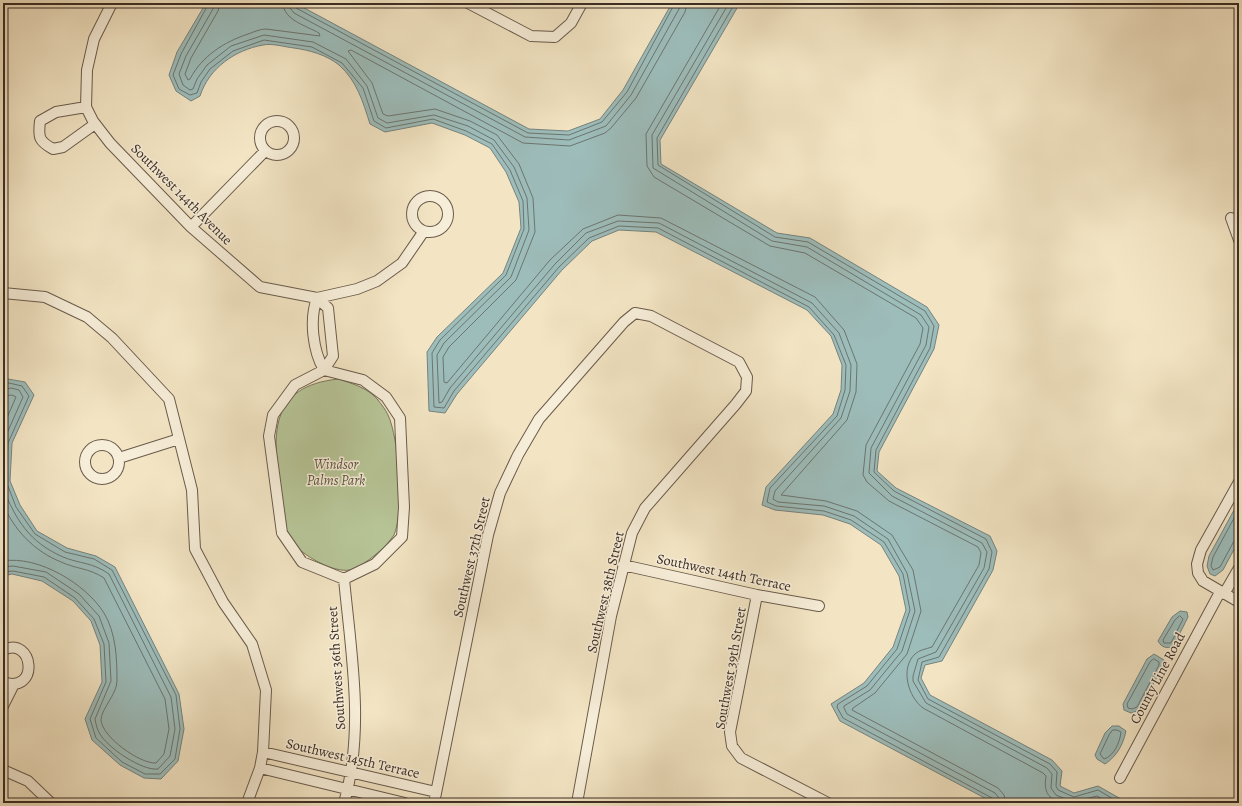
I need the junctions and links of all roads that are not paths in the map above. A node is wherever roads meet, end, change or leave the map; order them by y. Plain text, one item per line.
1 (112, 3) edge
2 (468, 3) edge
3 (582, 3) edge
4 (86, 107) junction
5 (95, 124) junction
6 (265, 151) dead end
7 (1231, 218) dead end
8 (191, 227) junction
9 (424, 231) dead end
10 (1239, 240) edge
11 (3, 293) edge
12 (317, 298) junction
13 (324, 370) junction
14 (748, 377) joint
15 (179, 439) junction
16 (120, 458) dead end
17 (1239, 482) edge
18 (623, 565) junction
19 (1239, 568) edge
20 (344, 579) junction
21 (1222, 593) junction
22 (757, 595) junction
23 (1239, 602) edge
24 (819, 606) dead end
25 (3, 650) edge
26 (3, 682) edge
27 (14, 684) junction
28 (3, 706) edge
29 (263, 752) junction
30 (260, 768) junction
31 (3, 770) edge
32 (352, 773) junction
33 (1120, 778) dead end
34 (348, 790) junction
35 (436, 792) junction
36 (51, 803) edge
37 (247, 803) edge
38 (344, 803) edge
39 (405, 803) edge
40 (434, 803) edge
41 (577, 803) edge
42 (828, 803) edge

1 - 4 street
2 - 3 street
4 - 5 street, Southwest 144th Avenue
4 - 5 street
5 - 8 street, Southwest 144th Avenue
6 - 8 street
7 - 10 street
8 - 12 street, Southwest 144th Avenue
9 - 12 street
11 - 15 street
12 - 13 street
12 - 13 street
13 - 20 street
13 - 20 street
14 - 18 street, Southwest 38th Street
14 - 35 street, Southwest 37th Street
15 - 16 street
15 - 29 street
17 - 21 street
18 - 22 street, Southwest 144th Terrace
18 - 41 street, Southwest 38th Street
19 - 21 street, County Line Road
20 - 32 street, Southwest 36th Street
21 - 23 street
21 - 33 street, County Line Road
22 - 24 street, Southwest 144th Terrace
22 - 42 street, Southwest 39th Street
25 - 27 street
26 - 27 street
27 - 28 street
29 - 30 street
29 - 32 street, Southwest 145th Terrace
30 - 34 street
30 - 37 street
31 - 36 street
32 - 34 street, Southwest 36th Street
32 - 35 street, Southwest 145th Terrace
34 - 38 street, Southwest 36th Street
34 - 39 street
35 - 40 street, Southwest 37th Street

